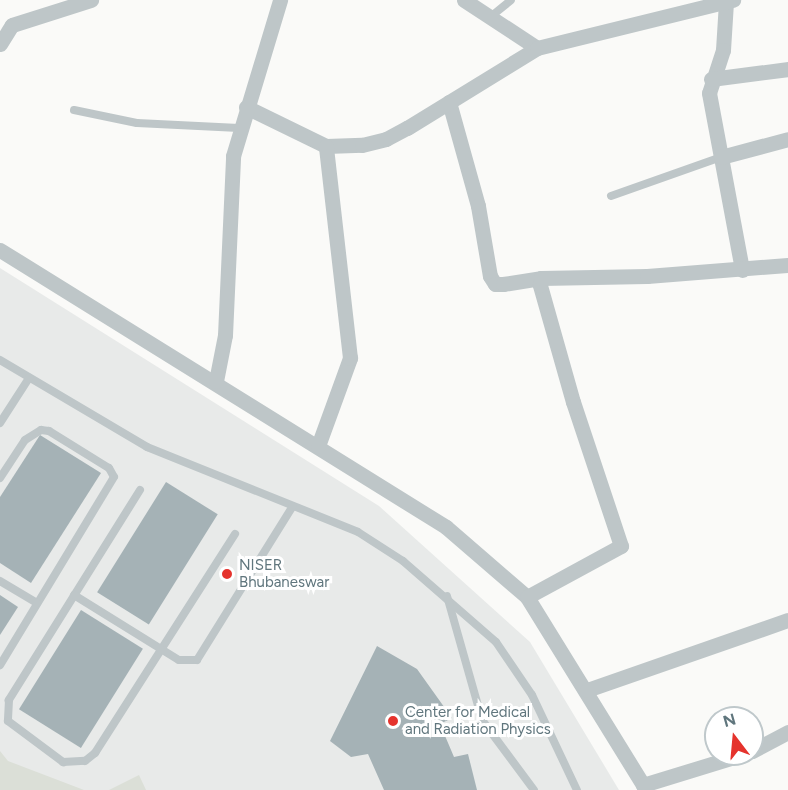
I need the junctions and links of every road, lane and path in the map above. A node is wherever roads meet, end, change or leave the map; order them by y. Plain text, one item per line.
1 (91, 0) edge
2 (280, 0) edge
3 (464, 0) edge
4 (511, 0) edge
5 (730, 1) edge
6 (489, 18) junction
7 (0, 44) edge
8 (537, 48) junction
9 (788, 69) edge
10 (711, 79) junction
11 (449, 102) junction
12 (246, 107) junction
13 (74, 110) dead end
14 (239, 128) junction
15 (788, 139) edge
16 (326, 146) junction
17 (721, 157) junction
18 (610, 196) dead end
19 (1, 249) edge
20 (788, 265) edge
21 (742, 270) junction
22 (541, 278) junction
23 (0, 360) edge
24 (28, 378) junction
25 (216, 381) junction
26 (0, 423) edge
27 (318, 446) junction
28 (0, 478) edge
29 (140, 490) dead end
30 (293, 507) junction
31 (235, 534) dead end
32 (0, 581) edge
33 (74, 595) junction
34 (447, 596) junction
35 (527, 597) junction
36 (38, 603) junction
37 (788, 620) edge
38 (161, 649) junction
39 (0, 665) edge
40 (587, 690) junction
41 (788, 732) edge
42 (764, 745) edge
43 (709, 766) edge
44 (645, 788) edge
45 (534, 790) edge
46 (576, 790) edge

1 - 7 street
2 - 12 street
3 - 6 street
4 - 6 lane
5 - 8 street
5 - 10 street
6 - 8 street
8 - 11 street
9 - 10 street
10 - 17 street
11 - 16 street
11 - 22 street
12 - 14 street
12 - 16 street
13 - 14 lane
14 - 25 street
15 - 17 street
16 - 27 street
17 - 18 lane
17 - 21 street
19 - 25 street
20 - 21 street
21 - 22 street
22 - 35 street
23 - 24 lane
24 - 26 lane
24 - 30 lane
25 - 27 street
27 - 35 street
28 - 36 lane
29 - 33 lane
30 - 34 lane
30 - 38 lane
31 - 38 lane
32 - 36 lane
33 - 38 lane
33 - 38 lane
34 - 45 lane
34 - 46 lane
35 - 40 street
36 - 39 lane
37 - 40 street
40 - 44 street
41 - 42 street
43 - 44 street

